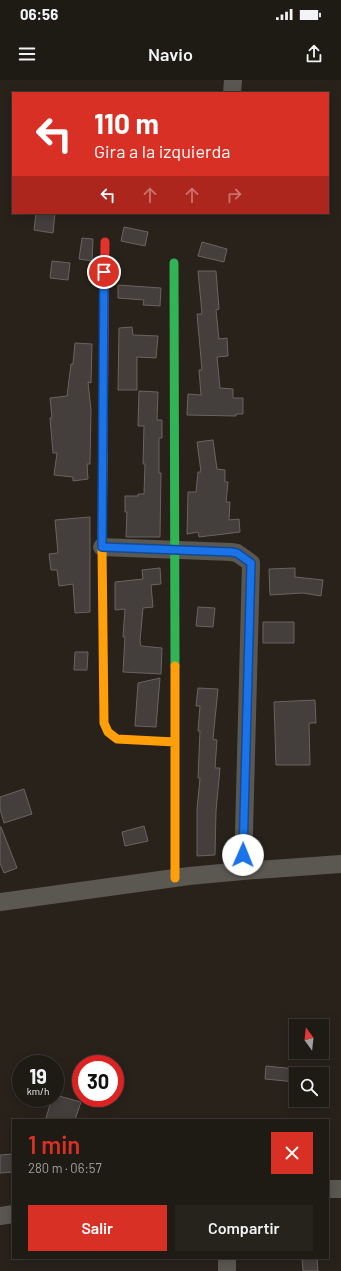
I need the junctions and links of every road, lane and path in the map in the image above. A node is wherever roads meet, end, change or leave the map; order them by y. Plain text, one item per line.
1 (233, 80) edge
2 (232, 92) edge
3 (105, 242) dead end
4 (174, 263) dead end
5 (102, 547) junction
6 (176, 549) junction
7 (175, 742) junction
8 (341, 864) edge
9 (243, 871) junction
10 (175, 878) junction
11 (0, 902) edge
12 (329, 1189) edge
13 (341, 1189) edge
14 (12, 1214) edge
15 (0, 1216) edge
16 (227, 1259) edge
17 (227, 1271) edge

1 - 2 street
3 - 5 street
4 - 6 street
5 - 6 street
5 - 7 street
6 - 7 street
6 - 9 street
7 - 10 street
8 - 9 street
9 - 10 street
10 - 11 street
12 - 13 street
14 - 15 street
16 - 17 street

